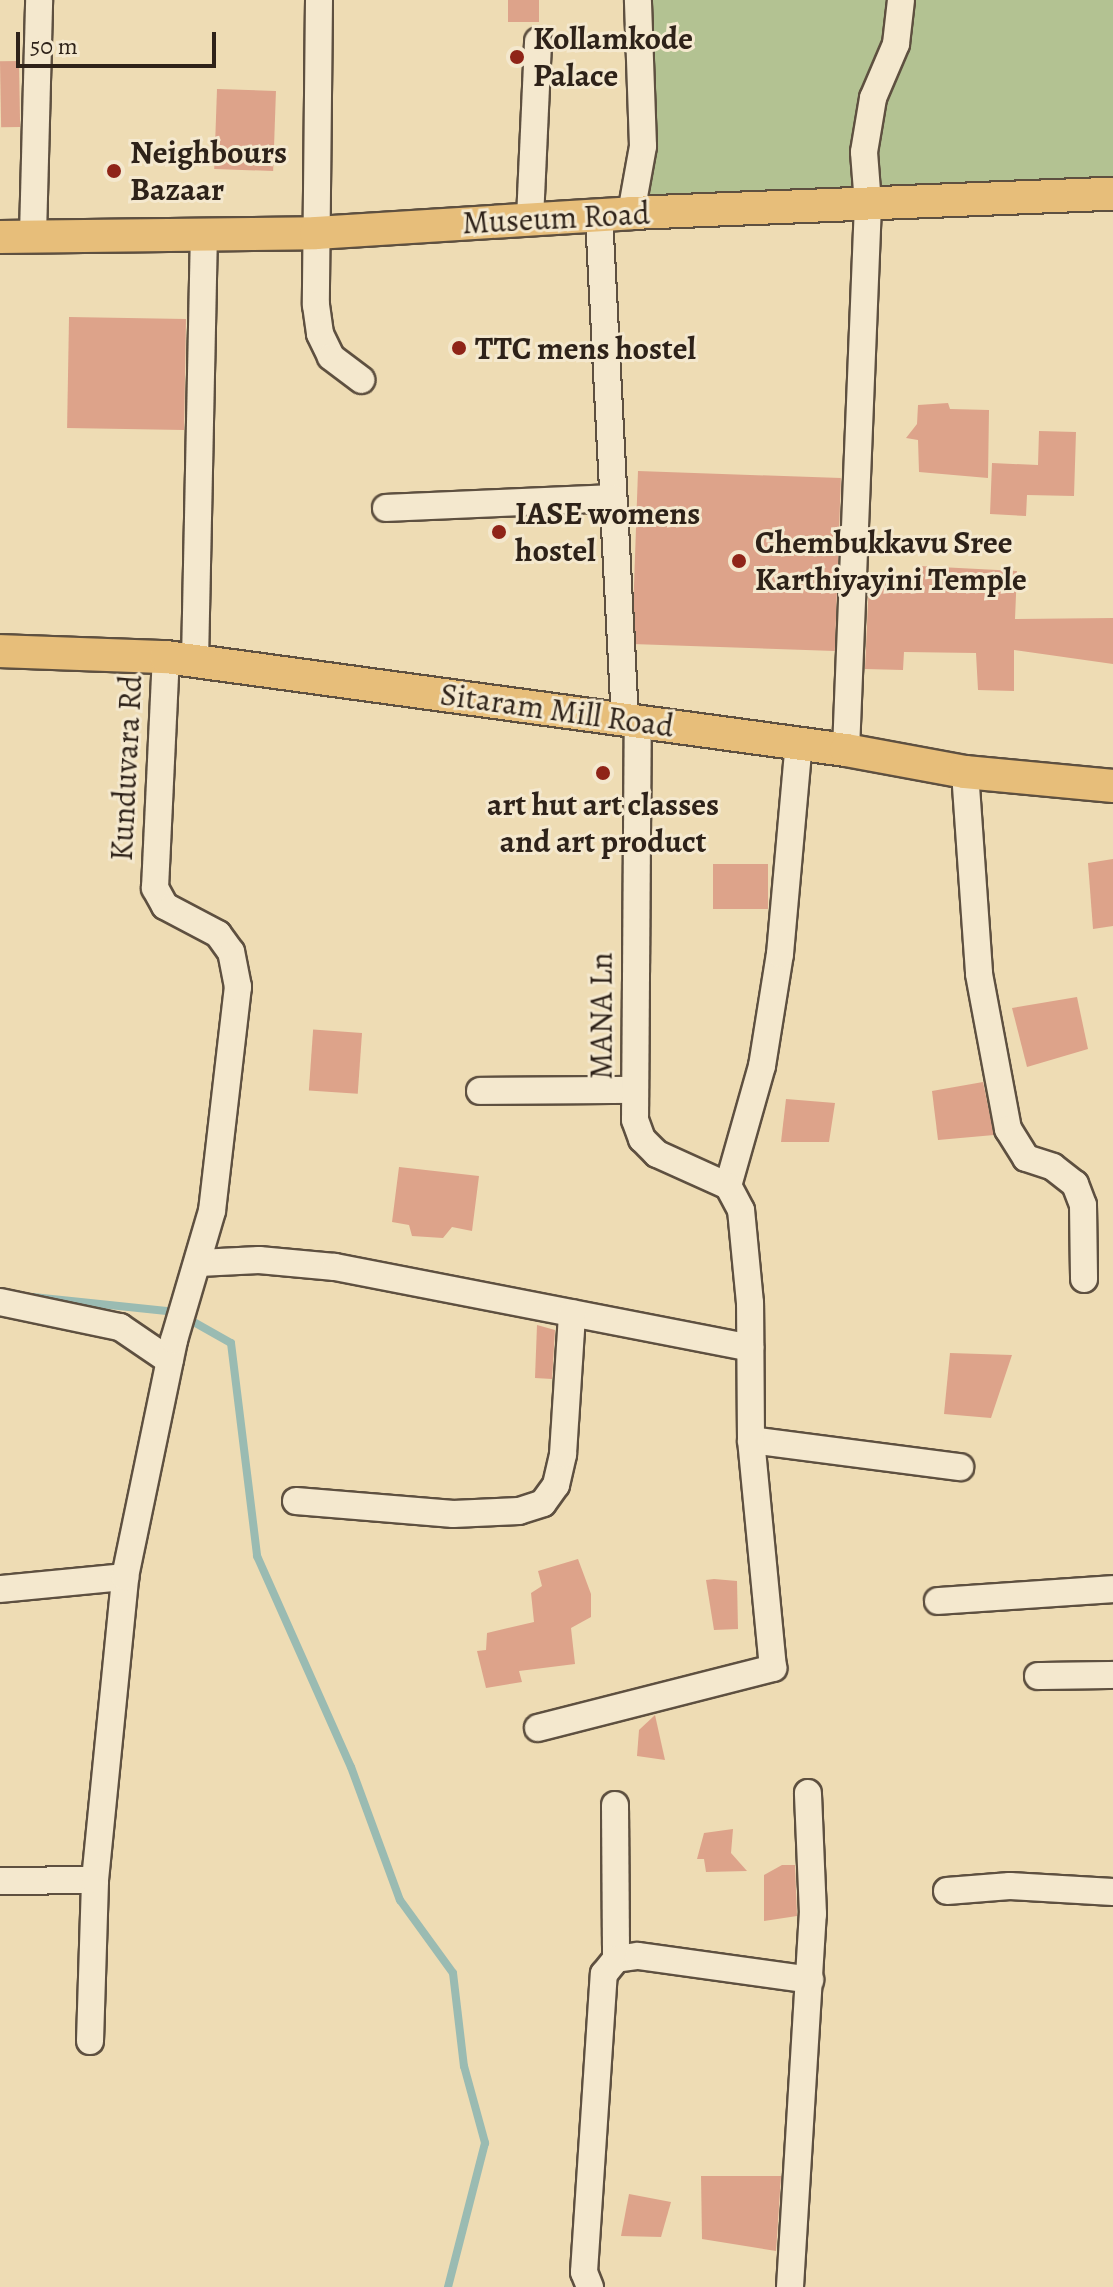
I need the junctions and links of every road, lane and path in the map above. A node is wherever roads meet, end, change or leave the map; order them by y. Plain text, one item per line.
1 (39, 0) edge
2 (319, 0) edge
3 (638, 0) edge
4 (901, 0) edge
5 (538, 41) dead end
6 (1113, 194) edge
7 (868, 204) junction
8 (631, 213) junction
9 (599, 216) junction
10 (530, 219) junction
11 (316, 233) junction
12 (33, 235) junction
13 (0, 237) edge
14 (204, 237) junction
15 (361, 380) dead end
16 (613, 498) junction
17 (386, 508) dead end
18 (0, 651) edge
19 (180, 659) junction
20 (632, 720) junction
21 (799, 743) junction
22 (846, 750) junction
23 (965, 772) junction
24 (1113, 786) edge
25 (635, 1090) junction
26 (480, 1091) dead end
27 (728, 1186) junction
28 (199, 1263) junction
29 (1084, 1279) dead end
30 (0, 1302) edge
31 (572, 1313) junction
32 (750, 1348) junction
33 (172, 1351) junction
34 (751, 1440) junction
35 (960, 1467) dead end
36 (296, 1501) dead end
37 (125, 1577) junction
38 (0, 1589) edge
39 (1113, 1589) edge
40 (938, 1601) dead end
41 (1113, 1675) edge
42 (1038, 1676) dead end
43 (538, 1728) dead end
44 (808, 1793) dead end
45 (615, 1805) dead end
46 (95, 1880) junction
47 (0, 1881) edge
48 (947, 1891) dead end
49 (1113, 1892) edge
50 (616, 1959) junction
51 (810, 1980) junction
52 (90, 2041) dead end
53 (590, 2287) edge
54 (790, 2287) edge

1 - 12 street
2 - 11 street
3 - 8 street
4 - 7 street
5 - 10 street
6 - 7 main road, Museum Road
7 - 8 main road, Museum Road
7 - 22 street
8 - 9 main road, Museum Road
9 - 10 main road, Museum Road
9 - 16 street, MANA Ln
10 - 11 main road, Museum Road
11 - 14 main road, Museum Road
11 - 15 street
12 - 13 main road, Museum Road
12 - 14 main road, Museum Road
14 - 19 street, Kunduvara Rd
16 - 17 street
16 - 20 street, MANA Ln
18 - 19 main road, Sitaram Mill Road
19 - 20 main road, Sitaram Mill Road
19 - 28 street, Kunduvara Rd
20 - 21 main road, Sitaram Mill Road
20 - 25 street, MANA Ln
21 - 22 main road, Sitaram Mill Road
21 - 27 street
22 - 23 main road, Sitaram Mill Road
23 - 24 main road, Sitaram Mill Road
23 - 29 street
25 - 26 street
25 - 27 street, MANA Ln
27 - 32 street
28 - 31 street
28 - 33 street
30 - 33 street
31 - 32 street
31 - 36 street
32 - 34 street
33 - 37 street
34 - 35 street
34 - 43 street
37 - 38 street
37 - 46 street
39 - 40 street
41 - 42 street
44 - 51 street
45 - 50 street
46 - 47 street
46 - 52 street
48 - 49 street
50 - 51 street
50 - 53 street
51 - 54 street

